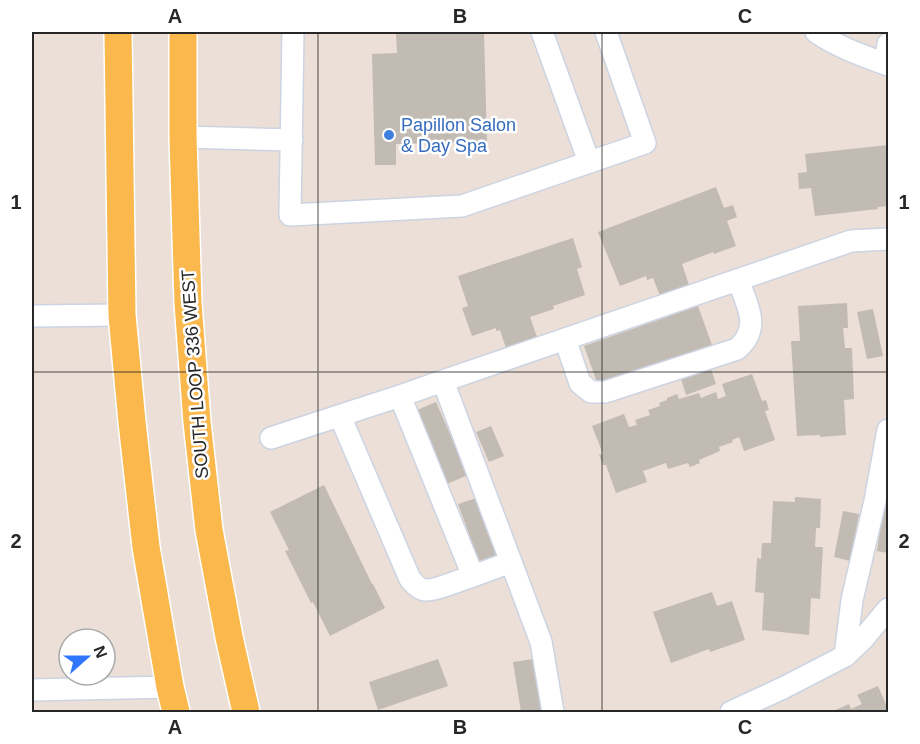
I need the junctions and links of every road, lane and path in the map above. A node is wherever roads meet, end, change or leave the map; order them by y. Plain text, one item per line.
1 (118, 32) edge
2 (183, 32) edge
3 (293, 32) edge
4 (542, 32) edge
5 (606, 32) edge
6 (816, 32) edge
7 (835, 37) edge
8 (887, 58) edge
9 (183, 137) junction
10 (292, 140) junction
11 (589, 162) junction
12 (888, 240) edge
13 (738, 280) junction
14 (122, 315) junction
15 (32, 316) edge
16 (565, 339) junction
17 (443, 381) junction
18 (400, 396) junction
19 (340, 416) junction
20 (888, 430) edge
21 (271, 438) dead end
22 (511, 562) junction
23 (473, 576) junction
24 (888, 609) edge
25 (845, 656) junction
26 (32, 690) edge
27 (173, 700) edge
28 (246, 712) edge
29 (553, 712) edge
30 (731, 712) edge

1 - 14 main road
2 - 9 main road, SOUTH LOOP 336 WEST
3 - 10 street
4 - 11 street
5 - 11 street
6 - 7 street
7 - 8 street
9 - 10 street
9 - 28 main road, SOUTH LOOP 336 WEST
10 - 11 street
12 - 13 street
13 - 16 street
13 - 16 street
14 - 15 street
14 - 27 main road
16 - 17 street
17 - 18 street
17 - 22 street
18 - 19 street
18 - 23 street
19 - 21 street
19 - 23 street
20 - 25 street
22 - 23 street
22 - 29 street
24 - 25 street
25 - 30 street
26 - 27 street

